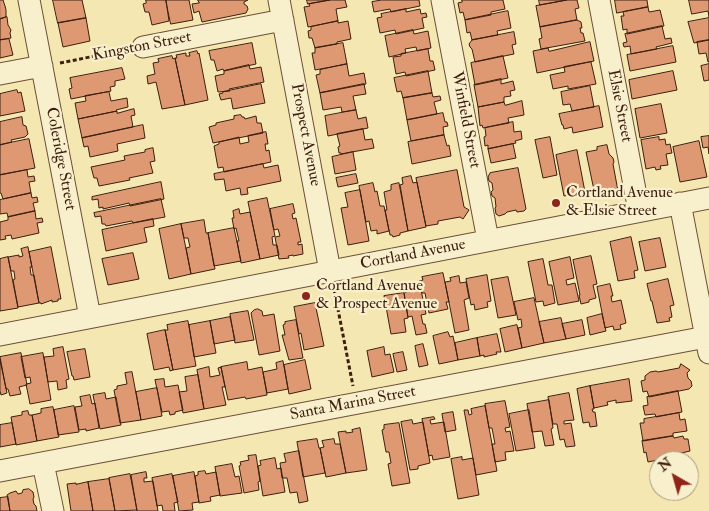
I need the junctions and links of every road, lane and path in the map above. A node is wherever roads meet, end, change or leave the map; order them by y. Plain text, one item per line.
1 (29, 0) edge
2 (442, 0) edge
3 (599, 0) edge
4 (281, 10) edge
5 (143, 47) joint
6 (42, 66) junction
7 (0, 74) edge
8 (709, 198) edge
9 (680, 203) junction
10 (639, 211) junction
11 (488, 240) junction
12 (330, 271) junction
13 (90, 317) junction
14 (0, 335) edge
15 (708, 345) edge
16 (357, 404) junction
17 (44, 463) junction
18 (0, 471) edge
19 (53, 511) edge

1 - 6 street, Coleridge Street
2 - 11 street, Winfield Street
3 - 10 street, Elsie Street
4 - 5 street, Kingston Street
4 - 12 street, Prospect Avenue
5 - 6 path, Kingston Street
6 - 7 street
6 - 13 street, Coleridge Street
8 - 9 street, Cortland Avenue
9 - 10 street, Cortland Avenue
9 - 15 street
10 - 11 street, Cortland Avenue
11 - 12 street, Cortland Avenue
12 - 13 street, Cortland Avenue
12 - 16 path
13 - 14 street, Cortland Avenue
15 - 16 street, Santa Marina Street
16 - 17 street, Santa Marina Street
17 - 18 street, Santa Marina Street
17 - 19 street

